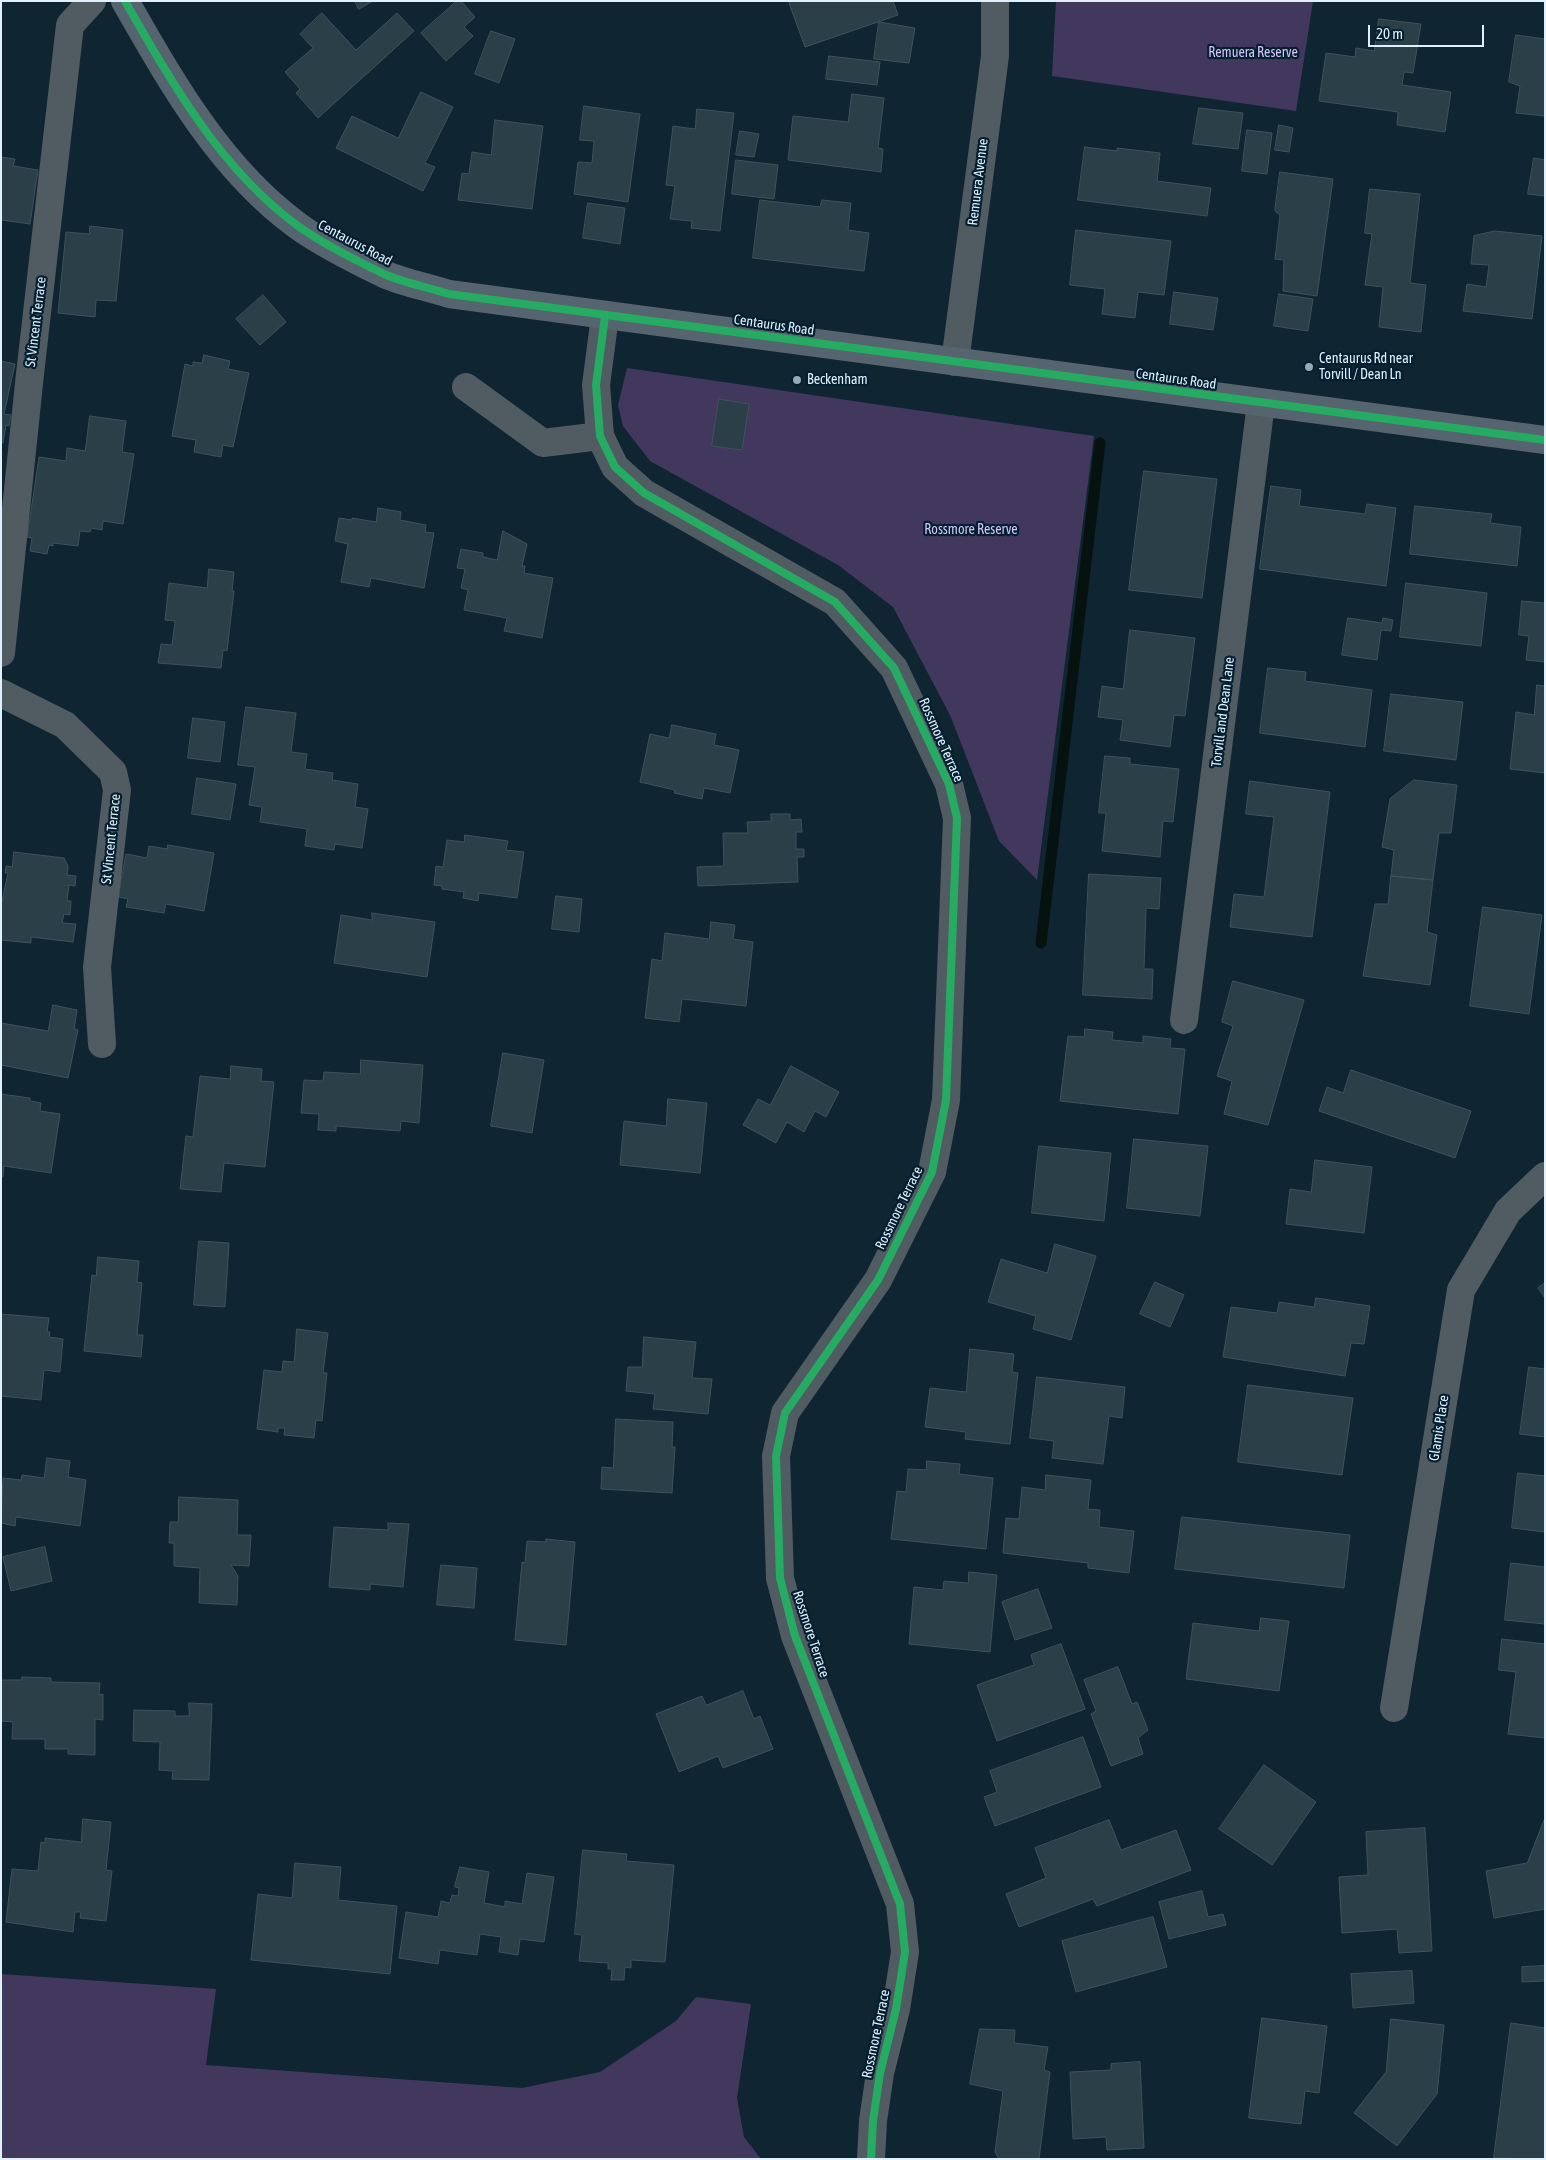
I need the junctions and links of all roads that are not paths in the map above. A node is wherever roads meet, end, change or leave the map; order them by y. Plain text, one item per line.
1 (92, 1) edge
2 (125, 1) edge
3 (995, 1) edge
4 (605, 316) junction
5 (955, 362) junction
6 (466, 387) dead end
7 (1261, 403) junction
8 (600, 436) junction
9 (1545, 440) edge
10 (1, 653) edge
11 (1, 693) edge
12 (1184, 1020) dead end
13 (102, 1044) dead end
14 (1545, 1176) edge
15 (1394, 1708) dead end
16 (871, 2159) edge

1 - 10 street, St Vincent Terrace
2 - 4 main road, Centaurus Road
3 - 5 street, Remuera Avenue
4 - 5 main road, Centaurus Road
4 - 8 street, Rossmore Terrace
5 - 7 main road, Centaurus Road
6 - 8 street
7 - 9 main road, Centaurus Road
7 - 12 street, Torvill and Dean Lane
8 - 16 street, Rossmore Terrace
11 - 13 street, St Vincent Terrace
14 - 15 street, Glamis Place

